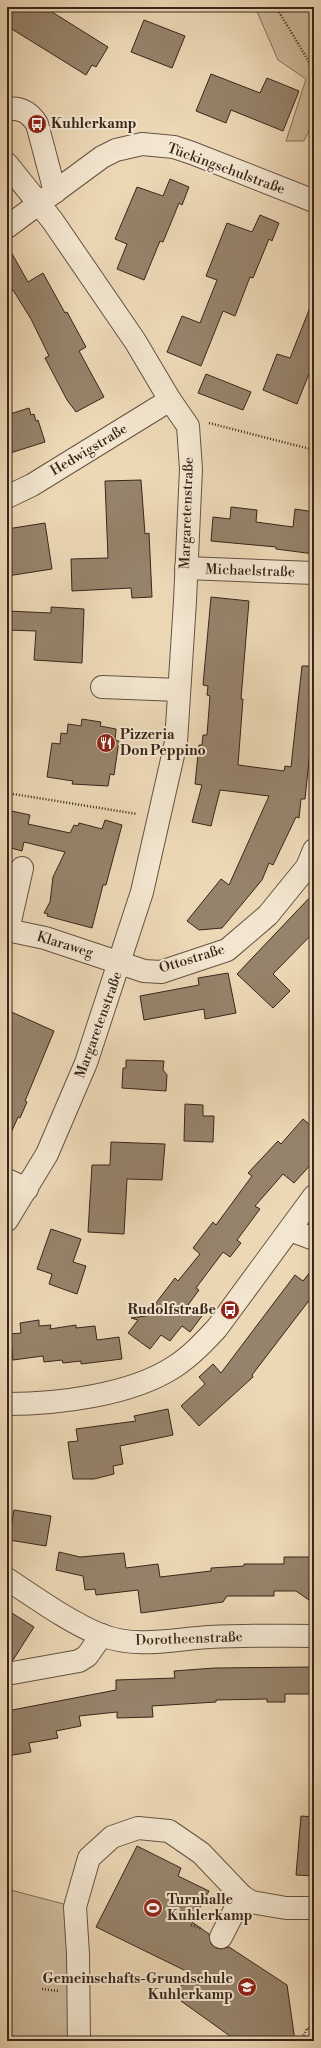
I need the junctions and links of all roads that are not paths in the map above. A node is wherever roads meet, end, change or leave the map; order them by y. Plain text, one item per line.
1 (7, 109) edge
2 (7, 164) edge
3 (47, 198) junction
4 (314, 201) edge
5 (7, 227) edge
6 (170, 400) junction
7 (7, 497) edge
8 (186, 568) junction
9 (314, 573) edge
10 (102, 687) dead end
11 (179, 690) junction
12 (314, 850) edge
13 (22, 868) dead end
14 (8, 930) edge
15 (121, 963) junction
16 (7, 1180) edge
17 (27, 1189) junction
18 (314, 1196) edge
19 (7, 1220) edge
20 (290, 1230) junction
21 (314, 1239) edge
22 (7, 1404) edge
23 (7, 1579) edge
24 (102, 1635) junction
25 (314, 1636) edge
26 (7, 1674) edge
27 (242, 1896) junction
28 (314, 1908) edge
29 (221, 1937) dead end
30 (79, 2041) edge

1 - 3 street
2 - 3 street
3 - 4 street, Tückingschulstraße
3 - 5 street, Tückingschulstraße
3 - 6 street
6 - 7 street, Hedwigstraße
6 - 8 street, Margaretenstraße
8 - 9 street, Michaelstraße
8 - 11 street, Margaretenstraße
10 - 11 street
11 - 15 street, Margaretenstraße
12 - 15 street, Ottostraße
13 - 14 street, Klaraweg
14 - 15 street, Klaraweg
15 - 17 street, Margaretenstraße
16 - 17 street
17 - 19 street, Margaretenstraße
18 - 20 street
20 - 21 street
20 - 22 street
23 - 24 street
24 - 25 street, Dorotheenstraße
24 - 26 street
27 - 28 street
27 - 29 street
27 - 30 street

